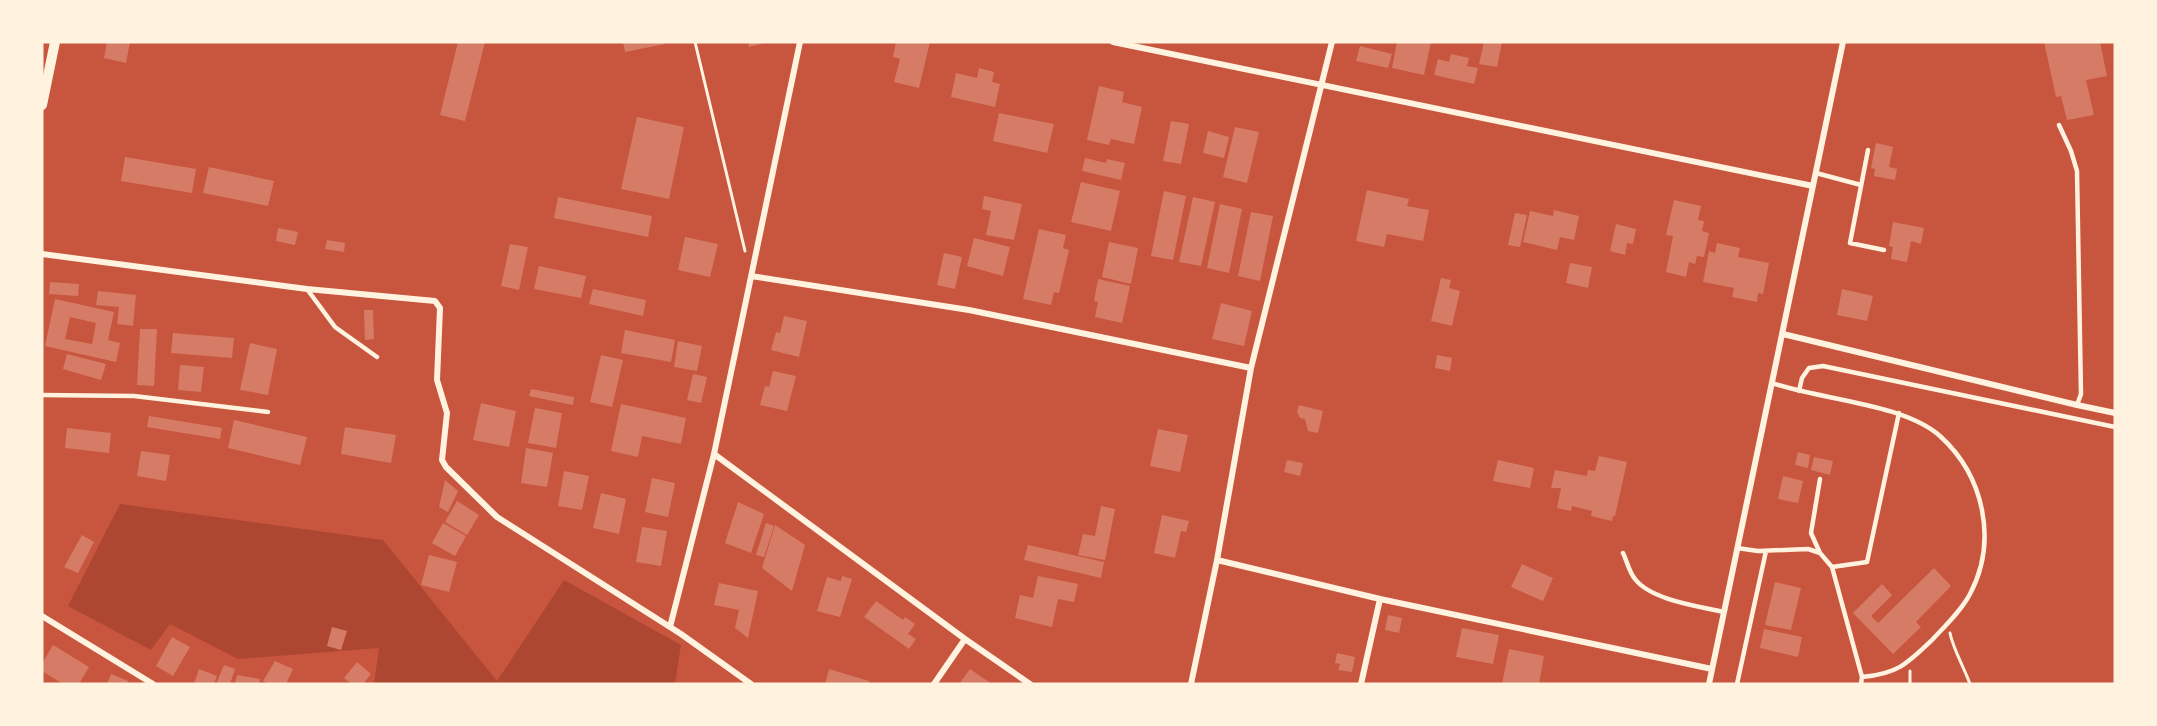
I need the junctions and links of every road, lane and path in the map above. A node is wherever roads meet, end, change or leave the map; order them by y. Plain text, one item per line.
1 (56, 42) edge
2 (695, 42) edge
3 (800, 42) edge
4 (1113, 42) edge
5 (1332, 42) edge
6 (1843, 42) edge
7 (1322, 86) junction
8 (42, 105) edge
9 (2059, 125) dead end
10 (1868, 150) dead end
11 (1816, 173) junction
12 (1861, 185) junction
13 (1813, 186) junction
14 (1884, 250) dead end
15 (42, 254) edge
16 (745, 254) dead end
17 (751, 276) junction
18 (307, 289) junction
19 (1783, 334) junction
20 (377, 357) dead end
21 (1251, 368) junction
22 (1772, 383) junction
23 (1799, 391) junction
24 (42, 394) edge
25 (2077, 405) junction
26 (268, 412) dead end
27 (2115, 412) edge
28 (1899, 413) junction
29 (2115, 427) edge
30 (714, 454) junction
31 (1820, 479) dead end
32 (1737, 548) junction
33 (1766, 551) junction
34 (1623, 553) dead end
35 (1820, 553) junction
36 (1217, 560) junction
37 (1832, 567) junction
38 (1380, 599) junction
39 (1724, 612) junction
40 (42, 616) edge
41 (1948, 623) junction
42 (670, 627) junction
43 (965, 639) junction
44 (1712, 669) junction
45 (1862, 678) junction
46 (153, 684) edge
47 (751, 684) edge
48 (934, 684) edge
49 (1030, 684) edge
50 (1191, 684) edge
51 (1361, 684) edge
52 (1709, 684) edge
53 (1737, 684) edge
54 (1861, 684) edge
55 (1970, 684) edge

1 - 8 street
2 - 16 path
3 - 17 street
4 - 7 street
5 - 7 street
6 - 11 street
7 - 13 street
7 - 21 street
9 - 25 lane
10 - 12 lane
11 - 12 lane
11 - 13 street
12 - 14 lane
13 - 19 street
15 - 18 street
17 - 21 street
17 - 30 street
18 - 20 lane
18 - 42 street
19 - 22 street
19 - 25 street
21 - 36 street
22 - 23 lane
22 - 32 street
23 - 28 lane
23 - 29 lane
24 - 26 lane
25 - 27 street
28 - 37 lane
28 - 41 lane
30 - 42 street
30 - 43 street
31 - 35 lane
32 - 33 lane
32 - 39 street
33 - 35 lane
33 - 53 lane
34 - 39 lane
35 - 37 lane
36 - 38 street
36 - 50 street
37 - 45 lane
38 - 44 street
38 - 51 street
39 - 44 street
40 - 46 street
41 - 45 lane
41 - 55 path
42 - 47 street
43 - 48 street
43 - 49 street
44 - 52 street
45 - 54 lane

